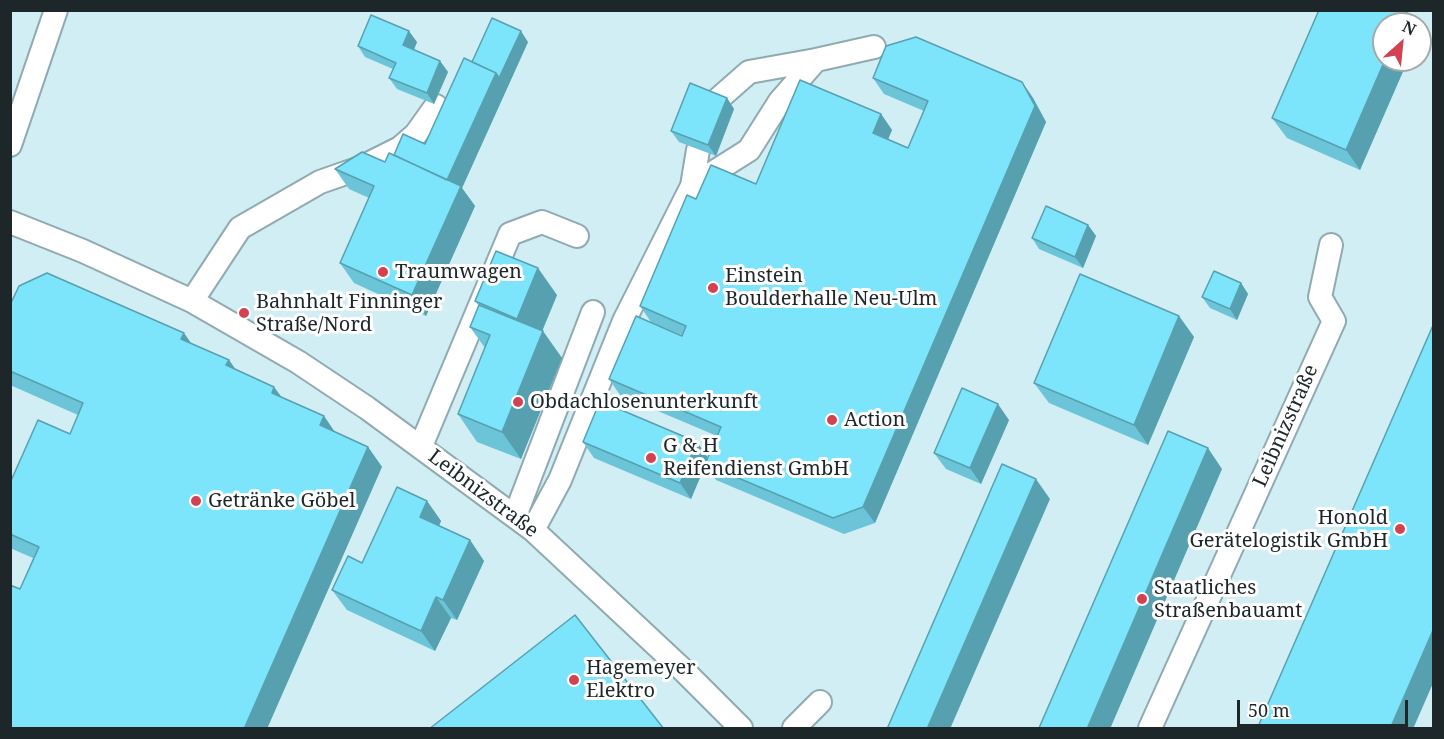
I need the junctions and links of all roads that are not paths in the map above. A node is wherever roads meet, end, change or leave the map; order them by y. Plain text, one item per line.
1 (56, 10) edge
2 (874, 47) dead end
3 (816, 60) junction
4 (716, 101) edge
5 (436, 106) dead end
6 (10, 145) edge
7 (698, 150) edge
8 (692, 186) junction
9 (10, 222) edge
10 (578, 236) dead end
11 (1331, 245) dead end
12 (192, 301) junction
13 (593, 312) dead end
14 (421, 446) junction
15 (515, 516) junction
16 (533, 530) junction
17 (820, 702) dead end
18 (741, 729) edge
19 (794, 729) edge
20 (1150, 729) edge

1 - 6 street
2 - 3 street
3 - 4 street
3 - 8 street
5 - 12 street
7 - 8 street
8 - 16 street
9 - 12 street, Leibnizstraße
10 - 14 street
11 - 20 street, Leibnizstraße
12 - 14 street, Leibnizstraße
13 - 15 street
14 - 15 street, Leibnizstraße
15 - 16 street, Leibnizstraße
16 - 18 street, Leibnizstraße
17 - 19 street

